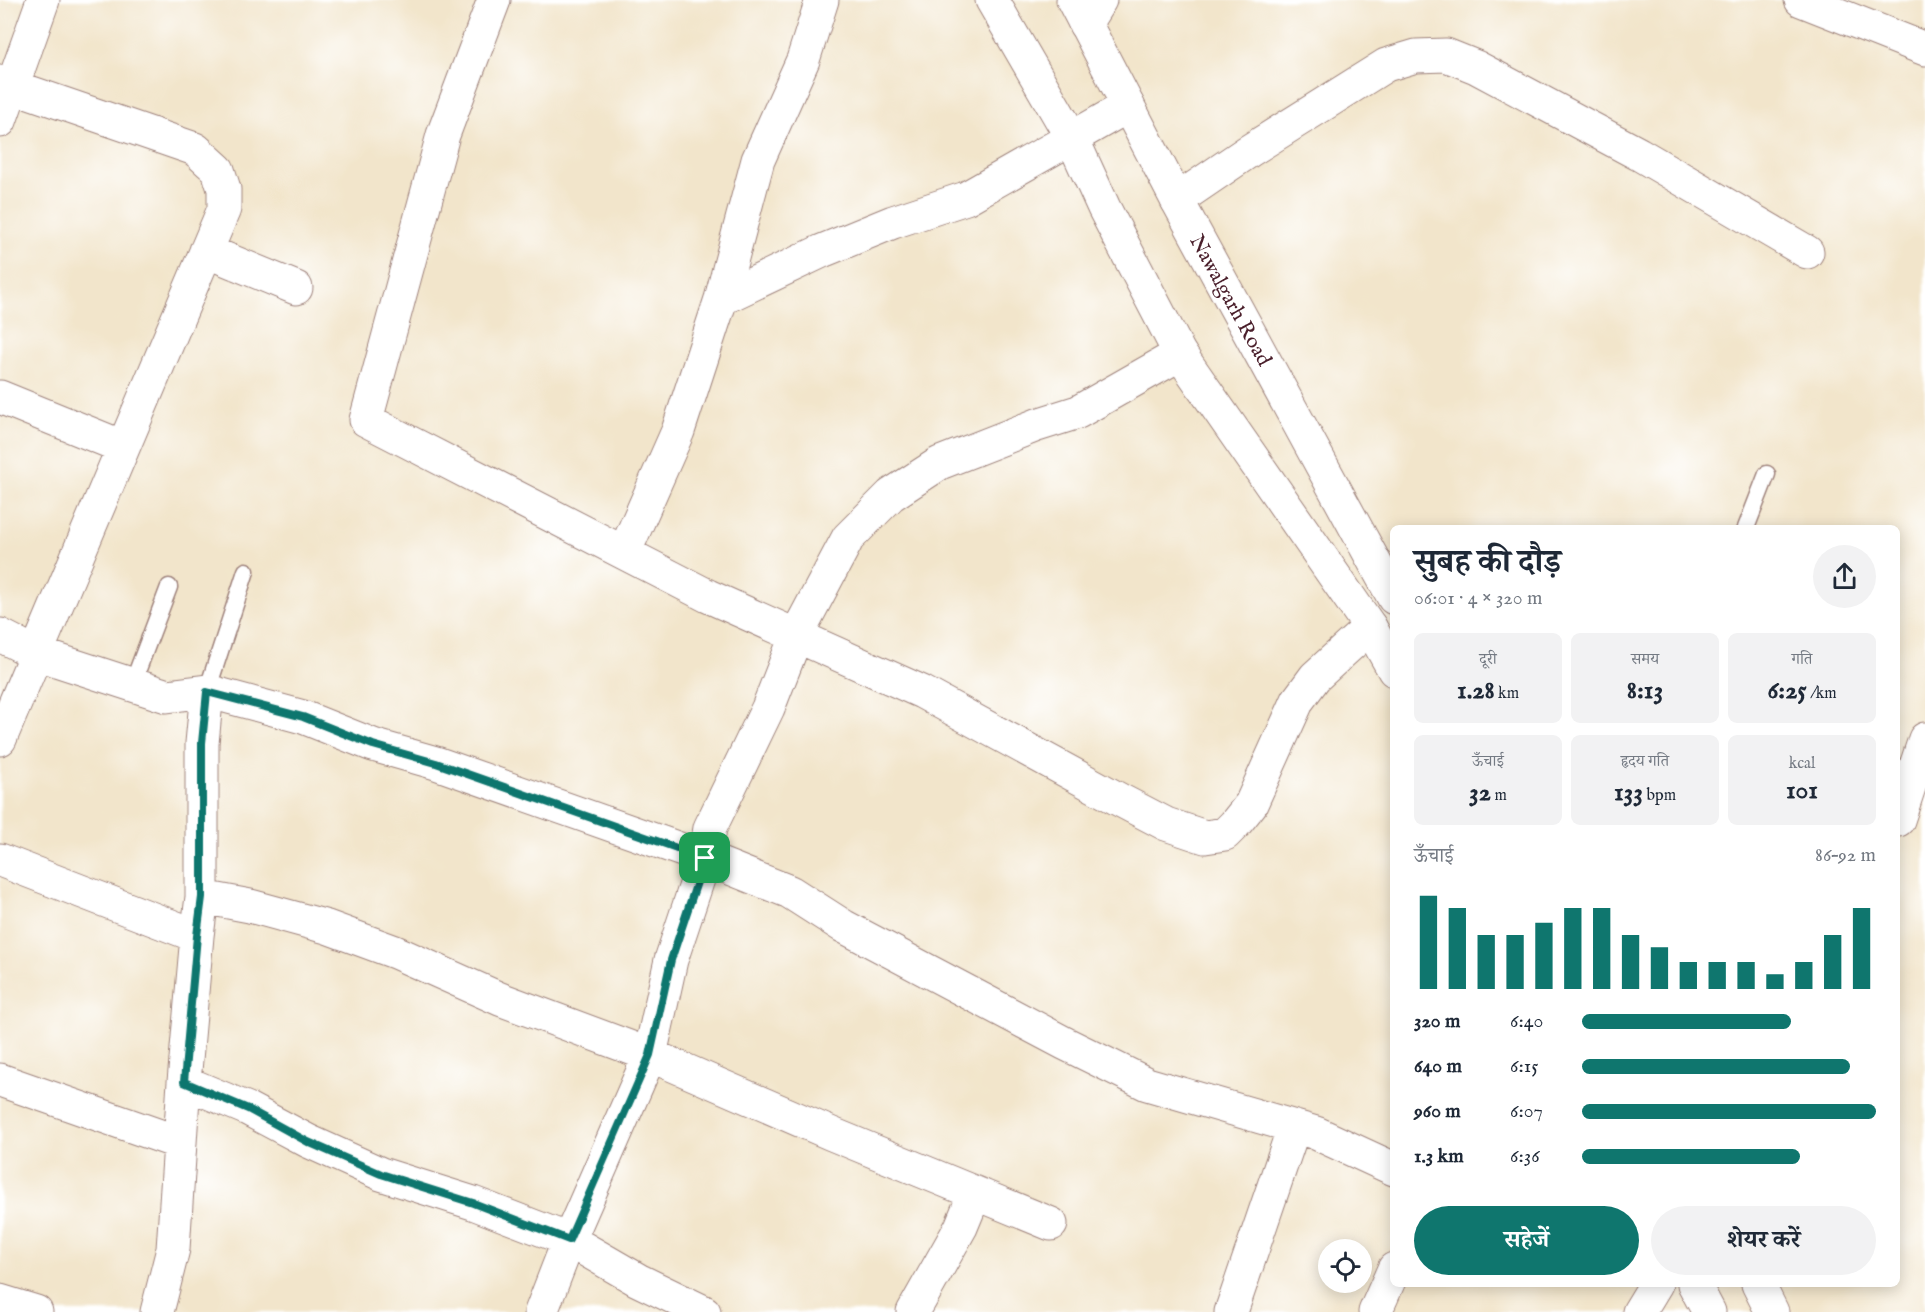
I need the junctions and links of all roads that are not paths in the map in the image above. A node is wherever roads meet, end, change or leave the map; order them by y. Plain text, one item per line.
1 (43, 0) edge
2 (494, 0) edge
3 (822, 0) edge
4 (992, 0) edge
5 (1801, 0) edge
6 (1086, 8) edge
7 (1863, 11) edge
8 (1925, 49) edge
9 (6, 84) edge
10 (1128, 106) junction
11 (0, 120) edge
12 (1072, 138) junction
13 (1177, 200) junction
14 (206, 251) junction
15 (1807, 252) dead end
16 (297, 288) dead end
17 (721, 299) junction
18 (1180, 354) junction
19 (0, 397) edge
20 (123, 447) junction
21 (1767, 474) dead end
22 (1747, 525) edge
23 (625, 551) junction
24 (246, 571) dead end
25 (170, 587) dead end
26 (1390, 591) edge
27 (1370, 627) junction
28 (797, 634) junction
29 (0, 635) edge
30 (35, 653) junction
31 (1390, 663) edge
32 (132, 685) junction
33 (207, 692) junction
34 (1925, 739) edge
35 (0, 740) edge
36 (1900, 814) edge
37 (705, 858) junction
38 (0, 860) edge
39 (202, 897) junction
40 (197, 936) junction
41 (650, 1055) junction
42 (0, 1080) edge
43 (184, 1082) junction
44 (1294, 1127) junction
45 (180, 1143) junction
46 (1390, 1167) edge
47 (975, 1193) junction
48 (1050, 1224) dead end
49 (569, 1240) junction
50 (1390, 1278) edge
51 (1654, 1287) edge
52 (1696, 1287) edge
53 (1760, 1287) edge
54 (0, 1300) edge
55 (36, 1312) edge
56 (157, 1312) edge
57 (541, 1312) edge
58 (704, 1312) edge
59 (913, 1312) edge
60 (1231, 1312) edge
61 (1375, 1312) edge
62 (1639, 1312) edge
63 (1709, 1312) edge
64 (1772, 1312) edge

1 - 9 street
2 - 23 street
3 - 17 street
4 - 12 street
5 - 7 street
6 - 10 street, Nawalgarh Road
7 - 8 street
9 - 11 street
9 - 14 street
10 - 12 street
10 - 13 street, Nawalgarh Road
12 - 17 street
12 - 18 street
13 - 15 street
13 - 26 street, Nawalgarh Road
14 - 16 street
14 - 20 street
17 - 23 street
18 - 27 street
18 - 28 street
19 - 20 street
20 - 30 street
21 - 22 lane
23 - 28 street
24 - 33 lane
25 - 32 lane
27 - 28 street
27 - 31 street
28 - 37 street
29 - 30 street
30 - 32 street
30 - 35 street
32 - 33 street
33 - 37 street
33 - 39 street
34 - 36 street
37 - 41 street
37 - 44 street
38 - 40 street
39 - 40 street
39 - 41 street
40 - 43 street
41 - 47 street
41 - 49 street
42 - 45 street
43 - 45 street
43 - 49 street
44 - 46 street
44 - 60 street
45 - 56 street
47 - 48 street
47 - 59 street
49 - 57 street
49 - 58 street
50 - 61 street
51 - 62 street
52 - 63 street
53 - 64 street
54 - 55 street

